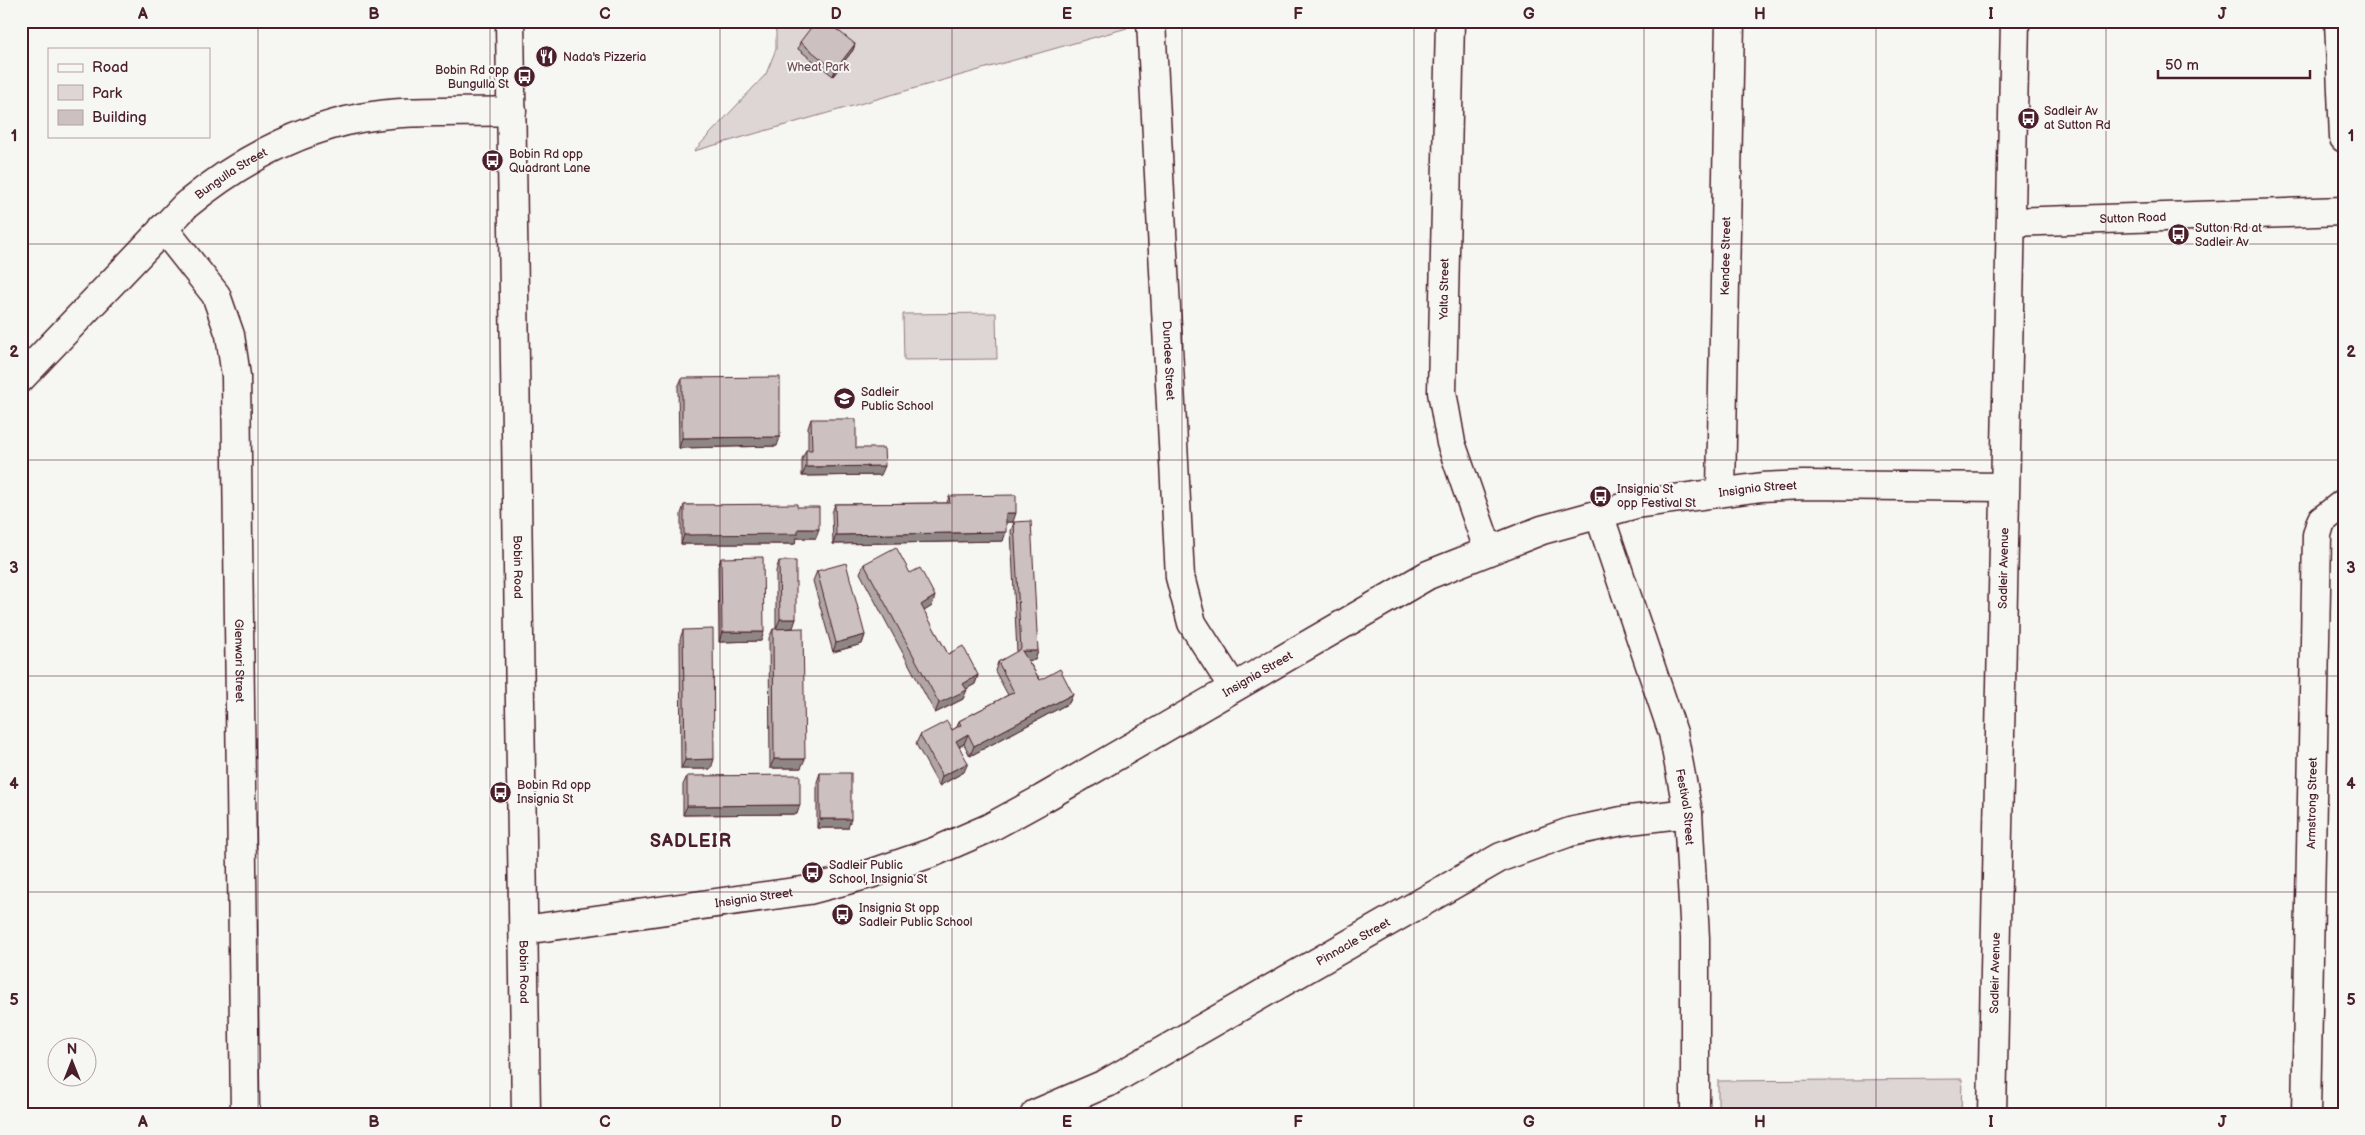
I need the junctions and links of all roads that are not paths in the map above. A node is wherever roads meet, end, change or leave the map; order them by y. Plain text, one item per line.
1 (510, 21) edge
2 (1151, 21) edge
3 (1450, 21) edge
4 (1730, 21) edge
5 (2015, 21) edge
6 (2340, 21) edge
7 (512, 111) junction
8 (2344, 138) edge
9 (2344, 211) edge
10 (2012, 222) junction
11 (163, 228) junction
12 (21, 378) edge
13 (2004, 487) junction
14 (1721, 491) junction
15 (2344, 503) edge
16 (1599, 514) junction
17 (1488, 549) junction
18 (1233, 687) junction
19 (1688, 813) junction
20 (524, 930) junction
21 (244, 1114) edge
22 (526, 1114) edge
23 (1035, 1114) edge
24 (1695, 1114) edge
25 (1992, 1114) edge
26 (2306, 1114) edge

1 - 7 street, Bobin Road
2 - 18 street, Dundee Street
3 - 17 street, Yalta Street
4 - 14 street, Kendee Street
5 - 10 street, Sadleir Avenue
6 - 8 street
7 - 11 street, Bungulla Street
7 - 20 street, Bobin Road
9 - 10 street, Sutton Road
10 - 13 street, Sadleir Avenue
11 - 12 street, Bungulla Street
11 - 21 street, Glenwari Street
13 - 14 street, Insignia Street
13 - 25 street, Sadleir Avenue
14 - 16 street, Insignia Street
15 - 26 street, Armstrong Street
16 - 17 street, Insignia Street
16 - 19 street, Festival Street
17 - 18 street, Insignia Street
18 - 20 street, Insignia Street
19 - 23 street, Pinnacle Street
19 - 24 street, Festival Street
20 - 22 street, Bobin Road

